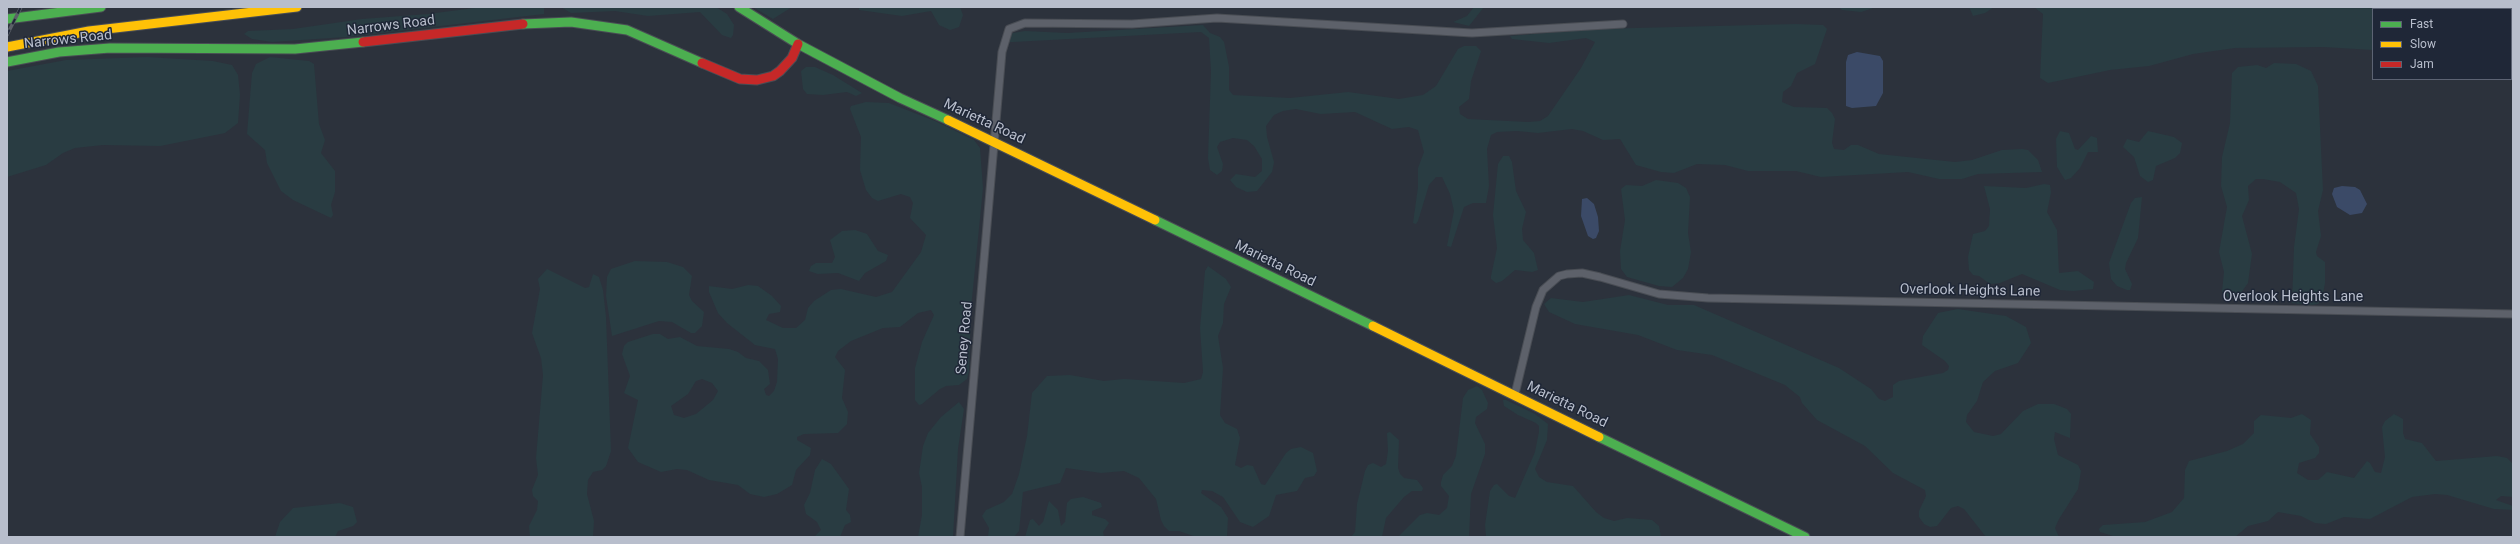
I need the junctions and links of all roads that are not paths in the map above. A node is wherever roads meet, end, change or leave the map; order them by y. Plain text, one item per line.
1 (101, 7) edge
2 (297, 7) edge
3 (739, 7) edge
4 (7, 18) edge
5 (1623, 24) dead end
6 (798, 44) junction
7 (7, 47) edge
8 (7, 62) edge
9 (995, 142) junction
10 (2513, 314) edge
11 (1515, 394) junction
12 (960, 537) edge
13 (1804, 537) edge

1 - 4 main road
2 - 7 main road
3 - 6 main road, Marietta Road
5 - 9 street, Seney Road
6 - 8 main road, Narrows Road
6 - 9 main road, Marietta Road
9 - 11 main road, Marietta Road
9 - 12 street, Seney Road
10 - 11 street, Overlook Heights Lane
11 - 13 main road, Marietta Road

